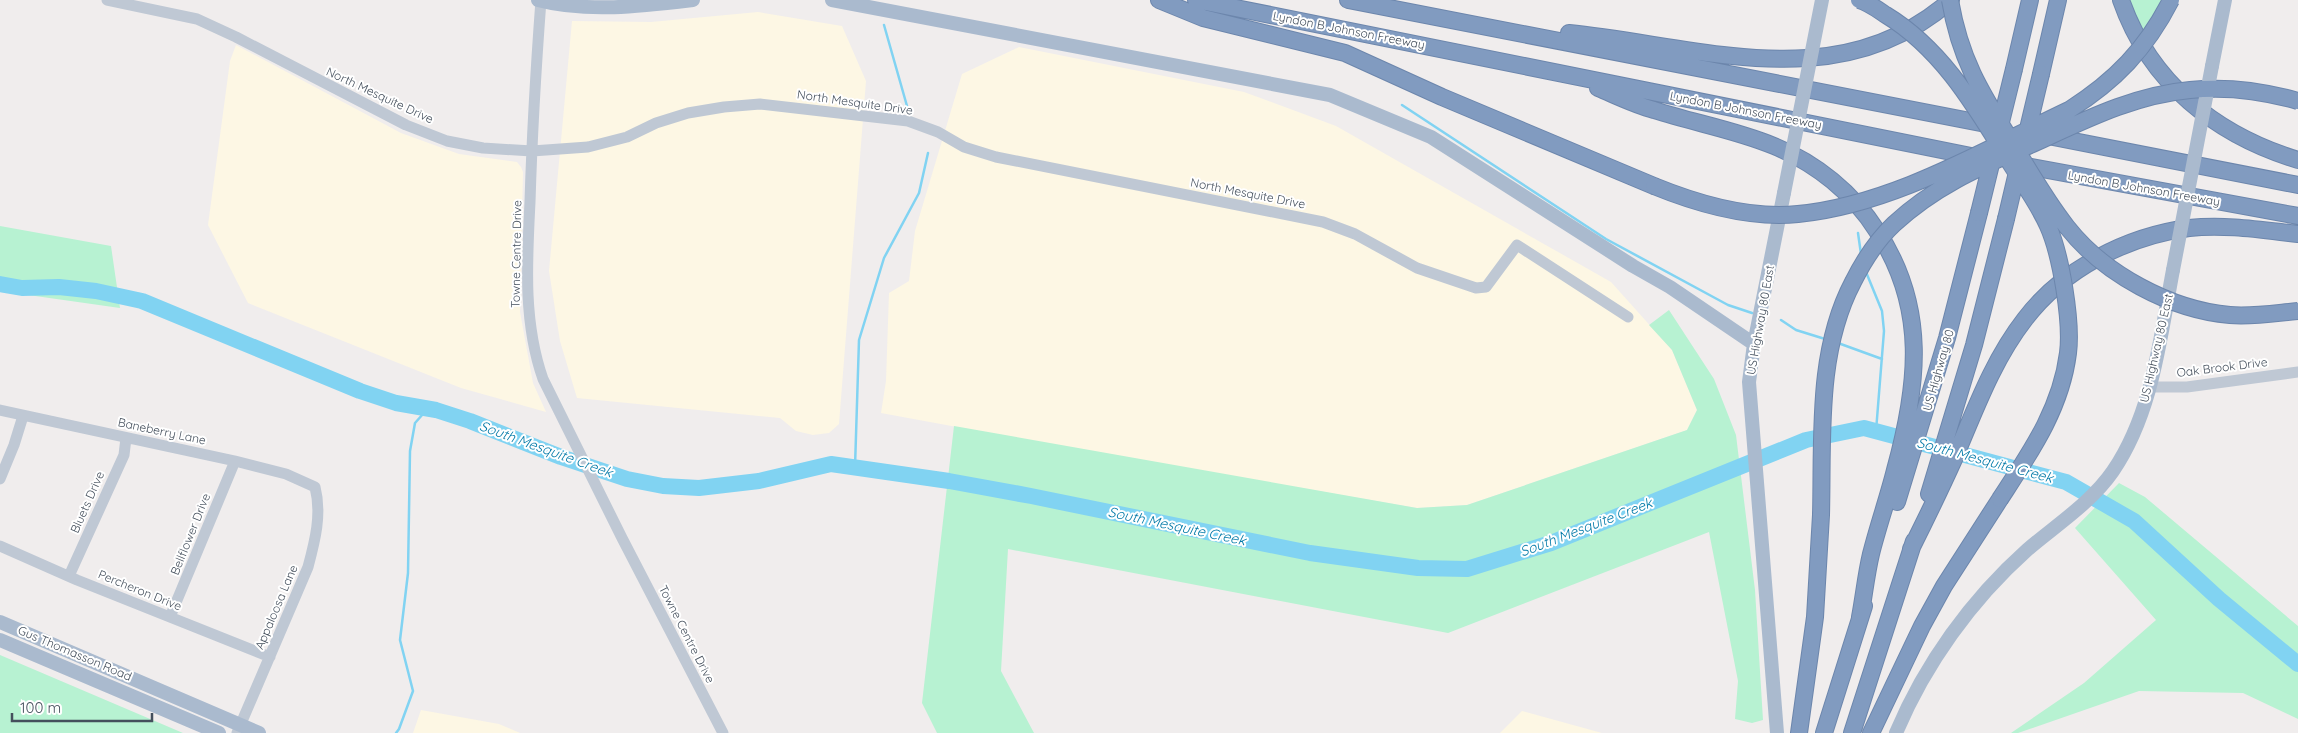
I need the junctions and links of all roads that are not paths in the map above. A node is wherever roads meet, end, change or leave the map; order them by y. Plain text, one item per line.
1 (107, 0) edge
2 (540, 0) edge
3 (692, 0) edge
4 (832, 0) edge
5 (1159, 0) edge
6 (1196, 0) edge
7 (1348, 0) edge
8 (1822, 0) edge
9 (1859, 0) edge
10 (1951, 0) edge
11 (2030, 0) edge
12 (2058, 0) edge
13 (2121, 0) edge
14 (2171, 0) edge
15 (2225, 0) edge
16 (1467, 22) junction
17 (1559, 72) junction
18 (2298, 101) edge
19 (532, 151) junction
20 (2298, 160) edge
21 (2298, 186) edge
22 (2298, 216) edge
23 (2298, 234) edge
24 (2298, 311) edge
25 (1628, 317) dead end
26 (1754, 344) junction
27 (2298, 372) edge
28 (2150, 387) junction
29 (0, 410) edge
30 (23, 416) junction
31 (126, 438) junction
32 (235, 460) junction
33 (1901, 471) junction
34 (0, 478) edge
35 (1938, 483) junction
36 (315, 487) joint
37 (0, 546) edge
38 (69, 576) junction
39 (170, 617) junction
40 (0, 622) edge
41 (0, 640) edge
42 (270, 657) junction
43 (239, 729) edge
44 (219, 733) edge
45 (259, 733) edge
46 (723, 733) edge
47 (1776, 733) edge
48 (1799, 733) edge
49 (1824, 733) edge
50 (1852, 733) edge
51 (1871, 733) edge
52 (1896, 733) edge

1 - 19 street, North Mesquite Drive
2 - 3 main road
2 - 19 street, Towne Centre Drive
4 - 26 main road
5 - 14 highway, bridge
6 - 17 highway, Lyndon B Johnson Freeway
7 - 16 highway
8 - 26 main road, US Highway 80 East, bridge
9 - 51 highway, bridge
10 - 16 highway
10 - 24 highway, bridge
11 - 33 highway, US Highway 80, bridge
12 - 35 highway, bridge
13 - 20 highway
15 - 28 main road, US Highway 80 East, bridge
16 - 21 highway
17 - 22 highway, Lyndon B Johnson Freeway
17 - 33 highway
18 - 48 highway, bridge
19 - 25 street, North Mesquite Drive
19 - 46 street, Towne Centre Drive
23 - 35 highway
26 - 47 main road, US Highway 80 East
27 - 28 street, Oak Brook Drive
28 - 52 main road, US Highway 80 East
29 - 30 street, Baneberry Lane
30 - 31 street, Baneberry Lane
30 - 34 street
31 - 32 street, Baneberry Lane
31 - 38 street, Bluets Drive
32 - 36 street, Baneberry Lane
32 - 39 street, Bellflower Drive
33 - 49 highway
35 - 50 highway
36 - 42 street, Appaloosa Lane
37 - 38 street, Percheron Drive
38 - 39 street, Percheron Drive
39 - 42 street, Percheron Drive
40 - 43 main road, Gus Thomasson Road
41 - 44 main road, Gus Thomasson Road
42 - 43 street, Appaloosa Lane
43 - 45 main road, Gus Thomasson Road

